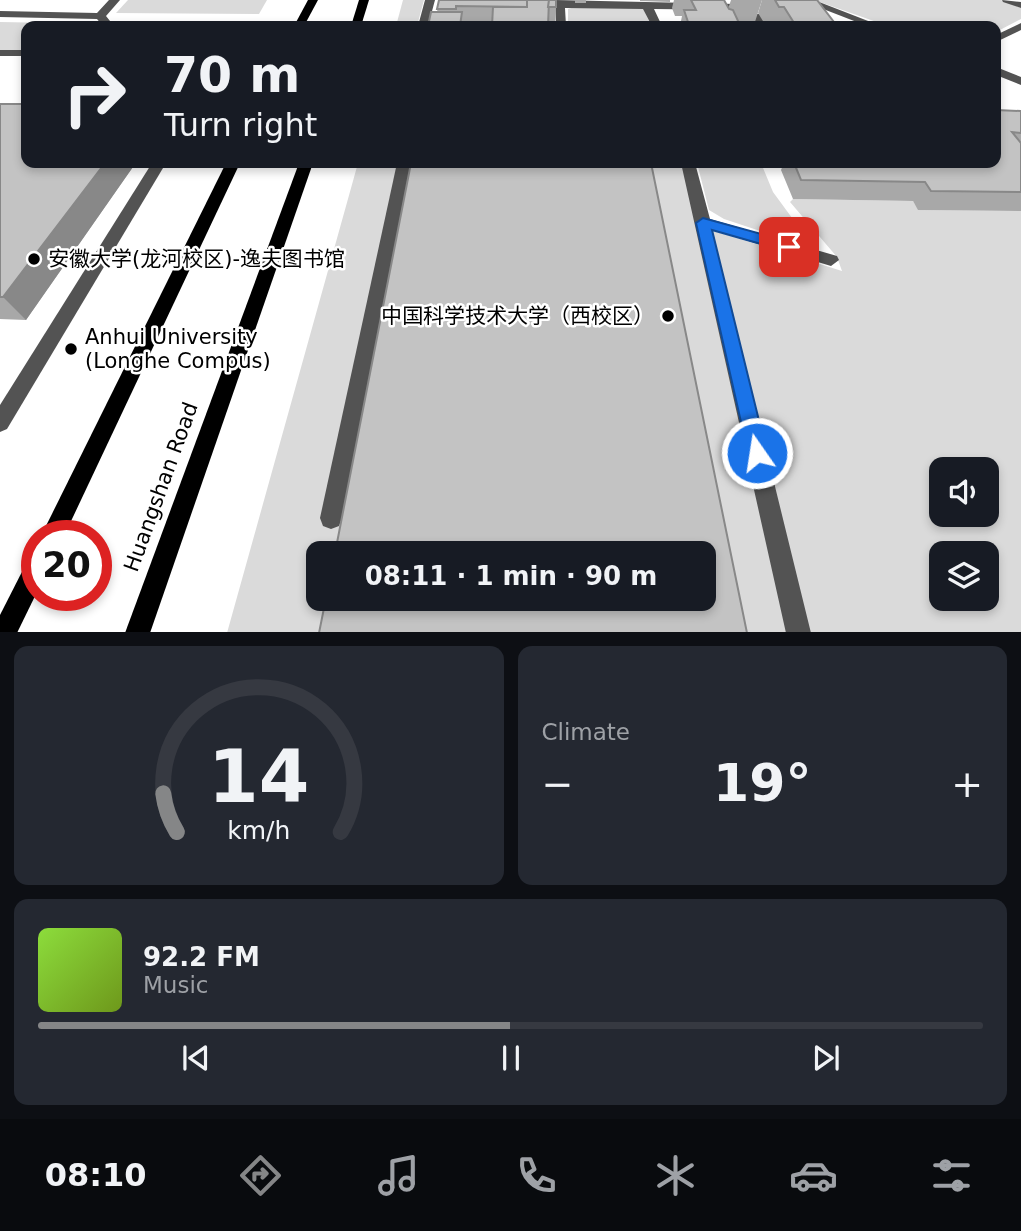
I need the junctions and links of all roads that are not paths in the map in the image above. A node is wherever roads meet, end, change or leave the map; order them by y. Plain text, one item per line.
1 (115, 0) edge
2 (313, 0) edge
3 (365, 0) edge
4 (430, 0) edge
5 (751, 0) edge
6 (805, 0) edge
7 (1007, 0) edge
8 (560, 2) edge
9 (1021, 5) edge
10 (647, 6) junction
11 (690, 6) junction
12 (0, 14) edge
13 (100, 16) junction
14 (696, 20) edge
15 (858, 20) joint
16 (104, 21) edge
17 (302, 21) edge
18 (357, 21) edge
19 (424, 21) edge
20 (561, 21) edge
21 (654, 21) edge
22 (861, 21) edge
23 (1021, 26) edge
24 (1001, 36) edge
25 (0, 53) edge
26 (21, 53) edge
27 (1001, 73) edge
28 (1021, 81) edge
29 (156, 168) edge
30 (231, 168) edge
31 (304, 168) edge
32 (403, 168) edge
33 (689, 168) edge
34 (703, 223) junction
35 (831, 260) dead end
36 (0, 423) edge
37 (331, 517) dead end
38 (59, 520) edge
39 (21, 598) edge
40 (4, 632) edge
41 (137, 632) edge
42 (799, 632) edge

1 - 13 street
2 - 17 main road
3 - 18 main road
4 - 19 street
5 - 11 street
6 - 15 street
7 - 9 street
8 - 10 street
8 - 20 street
10 - 11 street
10 - 21 street
11 - 14 street
12 - 13 street
13 - 16 street
15 - 22 street
23 - 24 street
25 - 26 street
27 - 28 street
29 - 36 street
30 - 38 main road
31 - 41 main road, Huangshan Road
32 - 37 street
33 - 34 street
34 - 35 street
34 - 42 street
39 - 40 main road

